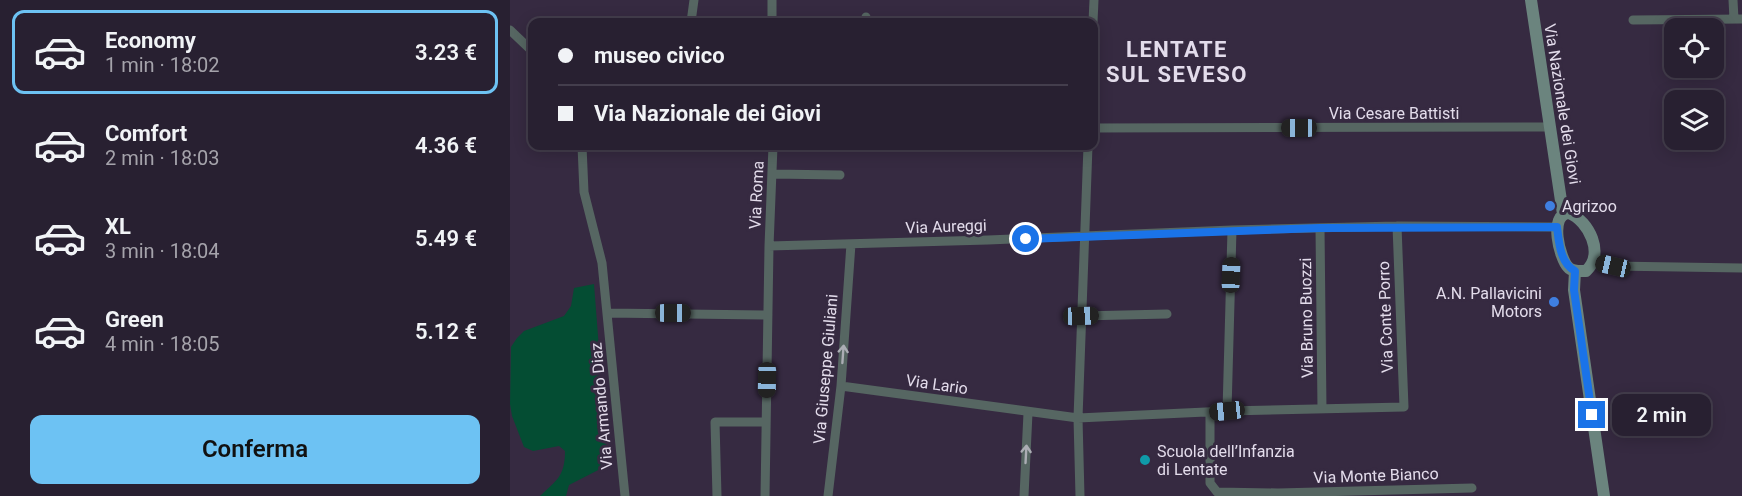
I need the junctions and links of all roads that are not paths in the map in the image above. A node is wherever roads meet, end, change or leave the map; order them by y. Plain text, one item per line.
1 (694, 0) edge
2 (772, 0) edge
3 (1094, 0) edge
4 (1531, 0) edge
5 (1733, 0) edge
6 (692, 18) edge
7 (772, 18) edge
8 (1093, 18) edge
9 (1738, 19) edge
10 (1633, 20) dead end
11 (510, 30) edge
12 (528, 47) edge
13 (1550, 127) junction
14 (1098, 129) edge
15 (582, 150) edge
16 (773, 150) edge
17 (1088, 150) edge
18 (773, 174) junction
19 (840, 175) dead end
20 (1563, 214) junction
21 (1397, 226) junction
22 (1557, 227) junction
23 (1320, 228) junction
24 (1232, 230) junction
25 (1084, 236) junction
26 (850, 244) junction
27 (769, 246) junction
28 (1593, 262) junction
29 (1742, 268) edge
30 (1575, 271) junction
31 (607, 313) junction
32 (1167, 314) dead end
33 (768, 315) junction
34 (1081, 316) junction
35 (841, 386) junction
36 (1404, 407) joint
37 (1323, 409) junction
38 (1227, 411) junction
39 (1028, 412) junction
40 (1210, 413) junction
41 (1078, 418) junction
42 (766, 422) junction
43 (1472, 488) dead end
44 (1278, 495) edge
45 (625, 496) edge
46 (717, 496) edge
47 (765, 496) edge
48 (828, 496) edge
49 (1024, 496) edge
50 (1080, 496) edge
51 (1604, 496) edge

1 - 6 street
2 - 7 street
3 - 8 street
4 - 13 main road, Via Nazionale dei Giovi
5 - 9 street
9 - 10 street
11 - 12 street
13 - 14 street, Via Cesare Battisti
13 - 20 main road, Via Nazionale dei Giovi
15 - 31 street, Via Armando Diaz
16 - 18 street, Via Roma
17 - 25 street
18 - 19 street
18 - 27 street, Via Roma
20 - 22 main road
20 - 28 main road
21 - 22 street, Via Aureggi
21 - 23 street, Via Aureggi
21 - 36 street, Via Conte Porro
22 - 30 main road
23 - 24 street, Via Aureggi
23 - 37 street, Via Bruno Buozzi
24 - 25 street, Via Aureggi
24 - 38 street
25 - 26 street, Via Aureggi
25 - 34 street
26 - 27 street, Via Aureggi
35 -> 26 street, Via Giuseppe Giuliani
27 - 33 street, Via Roma
28 - 29 street
28 - 30 main road
30 - 51 main road
31 - 33 street
31 - 45 street, Via Armando Diaz
32 - 34 street
33 - 42 street, Via Roma
34 - 41 street
35 - 39 street, Via Lario
35 - 48 street, Via Giuseppe Giuliani
36 - 37 street, Via Lario
37 - 38 street, Via Lario
38 - 40 street, Via Lario
39 - 41 street, Via Lario
49 -> 39 street
40 - 41 street, Via Lario
40 - 44 street, Via Monte Bianco
41 - 50 street
42 - 46 street
42 - 47 street, Via Roma
43 - 44 street, Via Monte Bianco

